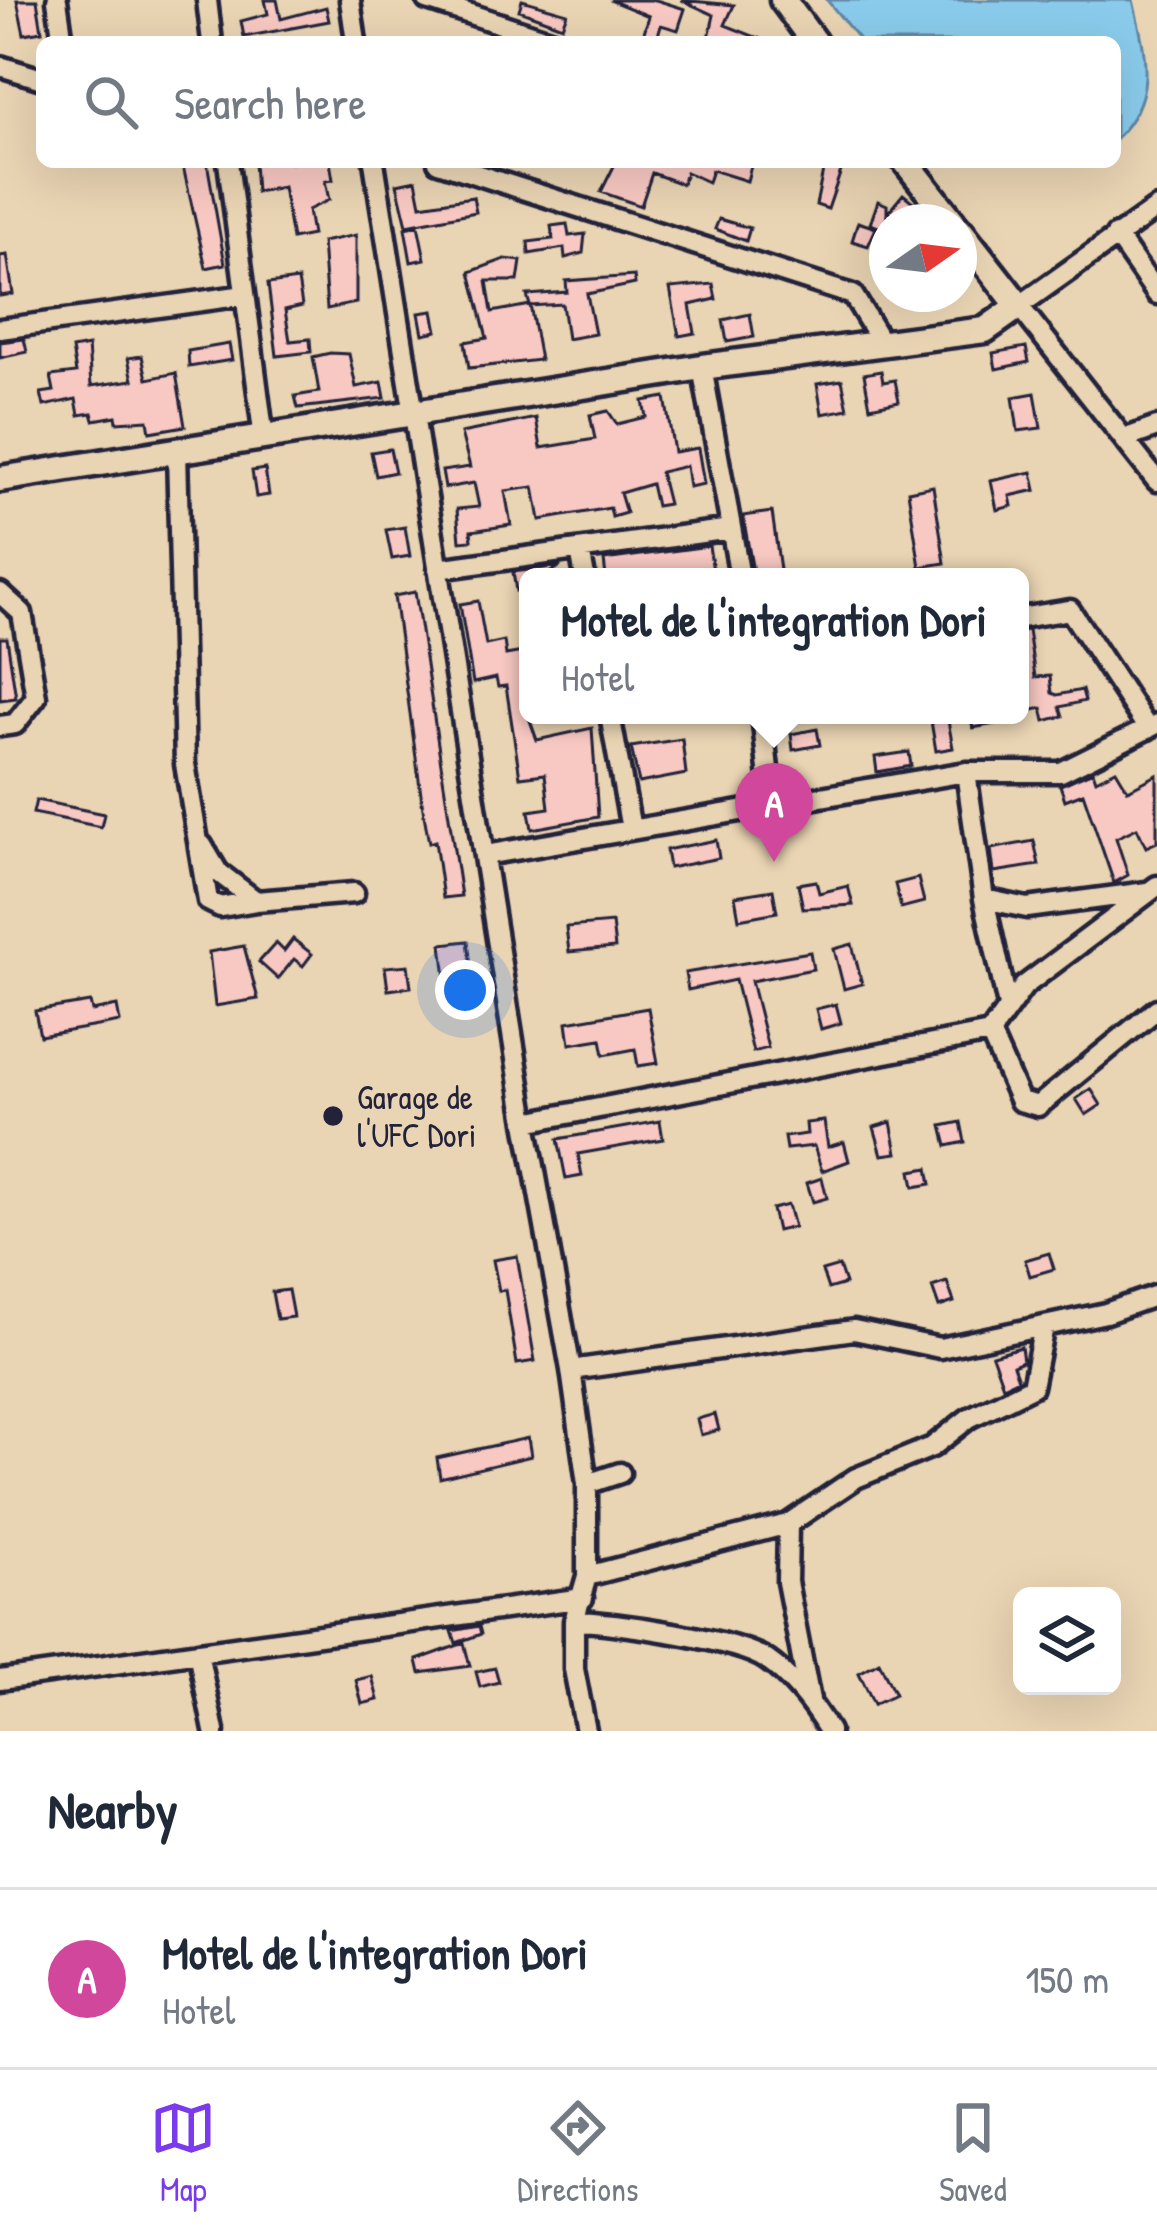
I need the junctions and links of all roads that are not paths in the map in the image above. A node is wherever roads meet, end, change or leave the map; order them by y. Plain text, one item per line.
1 (57, 0) edge
2 (207, 0) edge
3 (350, 0) edge
4 (427, 0) edge
5 (783, 0) edge
6 (62, 36) edge
7 (211, 36) edge
8 (355, 36) edge
9 (538, 36) edge
10 (810, 36) edge
11 (0, 66) edge
12 (36, 77) edge
13 (229, 168) edge
14 (375, 168) edge
15 (457, 168) edge
16 (910, 168) edge
17 (939, 204) edge
18 (1157, 208) edge
19 (1116, 235) junction
20 (977, 253) edge
21 (1157, 294) edge
22 (245, 295) junction
23 (1019, 306) junction
24 (0, 329) edge
25 (883, 345) junction
26 (702, 367) junction
27 (413, 416) junction
28 (1157, 427) edge
29 (264, 439) junction
30 (1124, 439) junction
31 (177, 452) junction
32 (0, 479) edge
33 (1157, 481) edge
34 (731, 529) junction
35 (580, 550) junction
36 (583, 568) edge
37 (738, 568) edge
38 (438, 569) junction
39 (0, 593) edge
40 (1029, 617) edge
41 (612, 724) edge
42 (763, 724) edge
43 (0, 726) edge
44 (1152, 726) edge
45 (966, 772) junction
46 (772, 806) junction
47 (631, 829) junction
48 (196, 836) junction
49 (485, 855) junction
50 (1152, 889) edge
51 (354, 892) dead end
52 (984, 899) junction
53 (256, 901) junction
54 (1008, 1006) junction
55 (1157, 1009) edge
56 (990, 1033) junction
57 (526, 1122) junction
58 (1157, 1295) edge
59 (1044, 1326) junction
60 (571, 1370) junction
61 (620, 1473) dead end
62 (586, 1484) junction
63 (788, 1524) junction
64 (586, 1576) junction
65 (583, 1598) junction
66 (574, 1621) junction
67 (198, 1652) junction
68 (0, 1680) edge
69 (810, 1700) junction
70 (214, 1731) edge
71 (586, 1731) edge
72 (829, 1731) edge

1 - 6 street
2 - 7 street
3 - 8 street
4 - 9 street
5 - 10 main road
11 - 12 street
13 - 22 street
14 - 27 street
15 - 25 street
16 - 17 main road
18 - 19 street
19 - 21 street
19 - 23 street
20 - 23 main road
22 - 24 street
22 - 29 street
23 - 25 main road
23 - 30 street
25 - 26 main road
26 - 27 main road
26 - 34 street
27 - 29 main road
27 - 38 street
28 - 30 street
29 - 31 main road
30 - 33 street
31 - 32 main road
31 - 48 street
34 - 35 street
34 - 37 street
35 - 36 street
35 - 38 street
38 - 49 street
39 - 43 street
40 - 44 street
41 - 47 street
42 - 46 street
44 - 45 street
45 - 46 street
45 - 52 street
46 - 47 street
47 - 49 street
48 - 53 street
48 - 53 street
49 - 57 street
50 - 52 street
50 - 54 street
51 - 53 street
52 - 54 street
54 - 56 street
55 - 56 street
56 - 57 street
57 - 60 street
58 - 59 street
59 - 60 street
59 - 63 street
60 - 62 street
61 - 62 street
62 - 64 street
63 - 64 street
63 - 69 street
64 - 65 street
65 - 66 street
65 - 67 street
66 - 69 street
66 - 71 street
67 - 68 street
67 - 70 street
69 - 72 street

